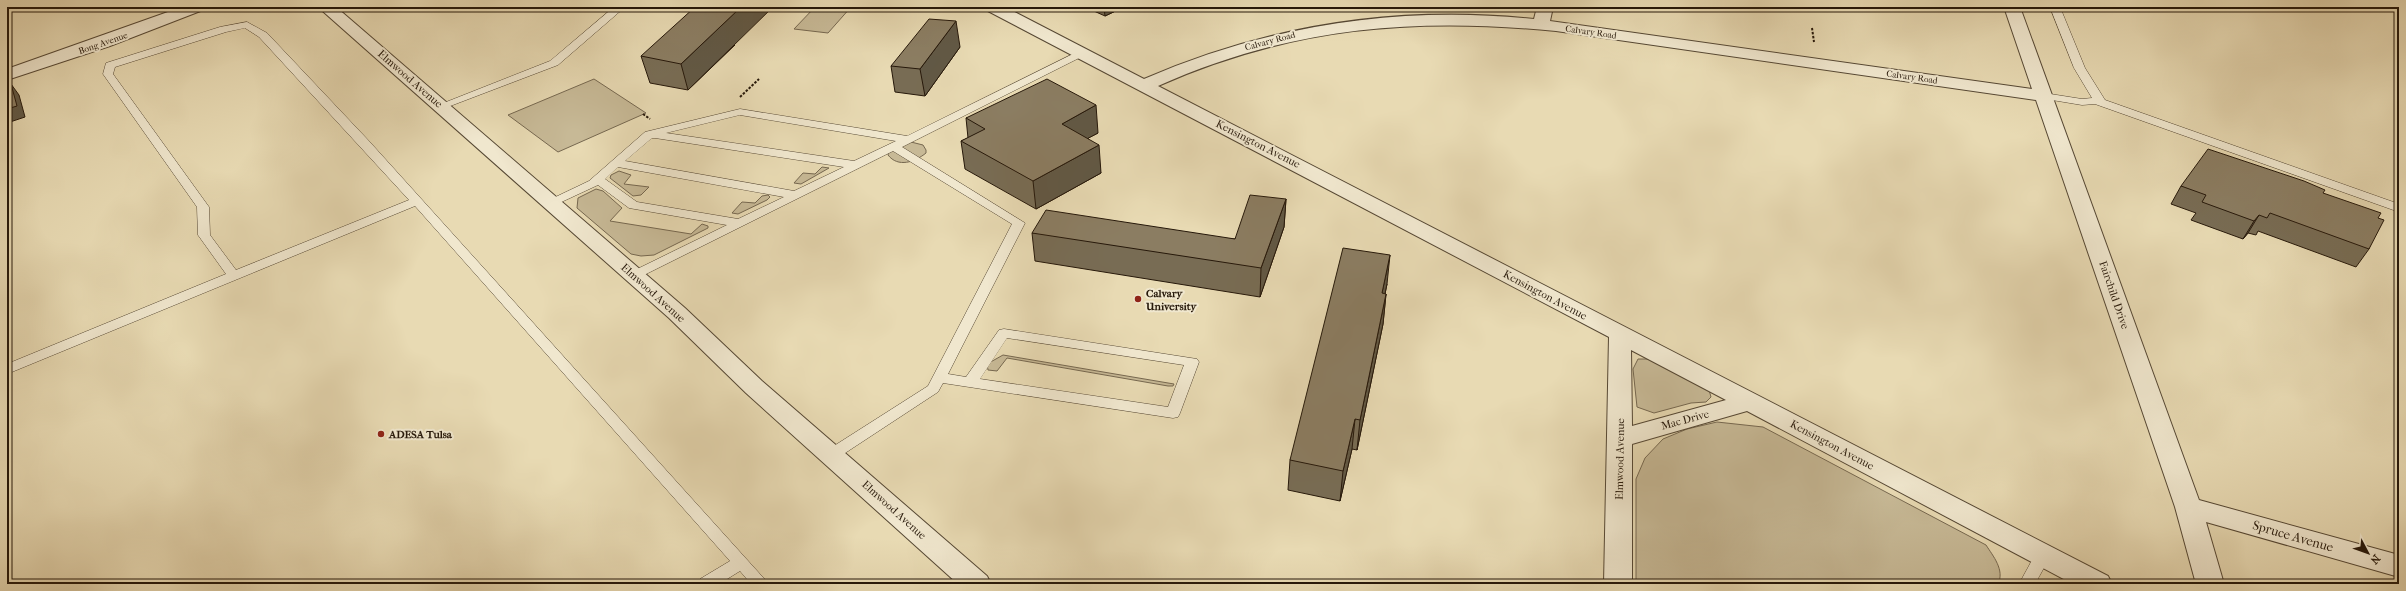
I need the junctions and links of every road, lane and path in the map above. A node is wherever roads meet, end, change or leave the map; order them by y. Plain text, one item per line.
1 (197, 7) edge
2 (326, 7) edge
3 (620, 7) edge
4 (992, 7) edge
5 (1545, 7) edge
6 (2012, 7) edge
7 (2055, 7) edge
8 (1540, 25) junction
9 (1812, 28) dead end
10 (1814, 42) dead end
11 (1080, 53) junction
12 (7, 75) edge
13 (759, 79) dead end
14 (1144, 85) junction
15 (2044, 96) junction
16 (740, 97) dead end
17 (2097, 102) junction
18 (441, 106) junction
19 (649, 134) junction
20 (908, 139) junction
21 (893, 146) junction
22 (615, 163) junction
23 (855, 165) junction
24 (597, 179) junction
25 (795, 195) junction
26 (417, 201) junction
27 (551, 202) junction
28 (2399, 208) edge
29 (739, 223) junction
30 (234, 276) junction
31 (634, 276) junction
32 (1620, 334) junction
33 (7, 369) edge
34 (939, 377) junction
35 (970, 382) junction
36 (1749, 402) junction
37 (1621, 438) junction
38 (831, 455) junction
39 (2188, 507) junction
40 (2043, 555) junction
41 (741, 562) junction
42 (2399, 566) edge
43 (706, 584) edge
44 (761, 584) edge
45 (977, 584) edge
46 (1618, 584) edge
47 (2027, 584) edge
48 (2098, 584) edge
49 (2210, 584) edge

1 - 12 street, Bong Avenue
2 - 18 street, Elmwood Avenue
3 - 18 lane
4 - 11 street, Kensington Avenue
5 - 8 street
6 - 15 street, Fairchild Drive
7 - 17 lane
8 - 14 street, Calvary Road
8 - 15 street, Calvary Road
9 - 10 path
11 - 14 street, Kensington Avenue
11 - 20 lane
13 - 16 path
14 - 32 street, Kensington Avenue
15 - 17 lane
15 - 39 street, Fairchild Drive
17 - 28 lane
18 - 27 street, Elmwood Avenue
19 - 20 lane
19 - 22 lane
19 - 23 lane
20 - 21 lane
21 - 23 lane
21 - 34 lane
22 - 24 lane
22 - 25 lane
23 - 25 lane
24 - 27 lane
24 - 29 lane
25 - 29 lane
26 - 30 lane
26 - 30 lane
26 - 41 lane
27 - 31 street, Elmwood Avenue
29 - 31 lane
30 - 33 lane
31 - 38 street, Elmwood Avenue
32 - 36 street, Kensington Avenue
32 - 37 street, Elmwood Avenue
34 - 35 lane
34 - 38 lane
35 - 35 lane
36 - 37 street, Mac Drive
36 - 40 street, Kensington Avenue
37 - 46 street, Elmwood Avenue
38 - 45 street, Elmwood Avenue
39 - 42 street, Spruce Avenue
39 - 49 street, Fairchild Drive
40 - 47 lane
40 - 48 street, Kensington Avenue
41 - 43 lane
41 - 44 lane

